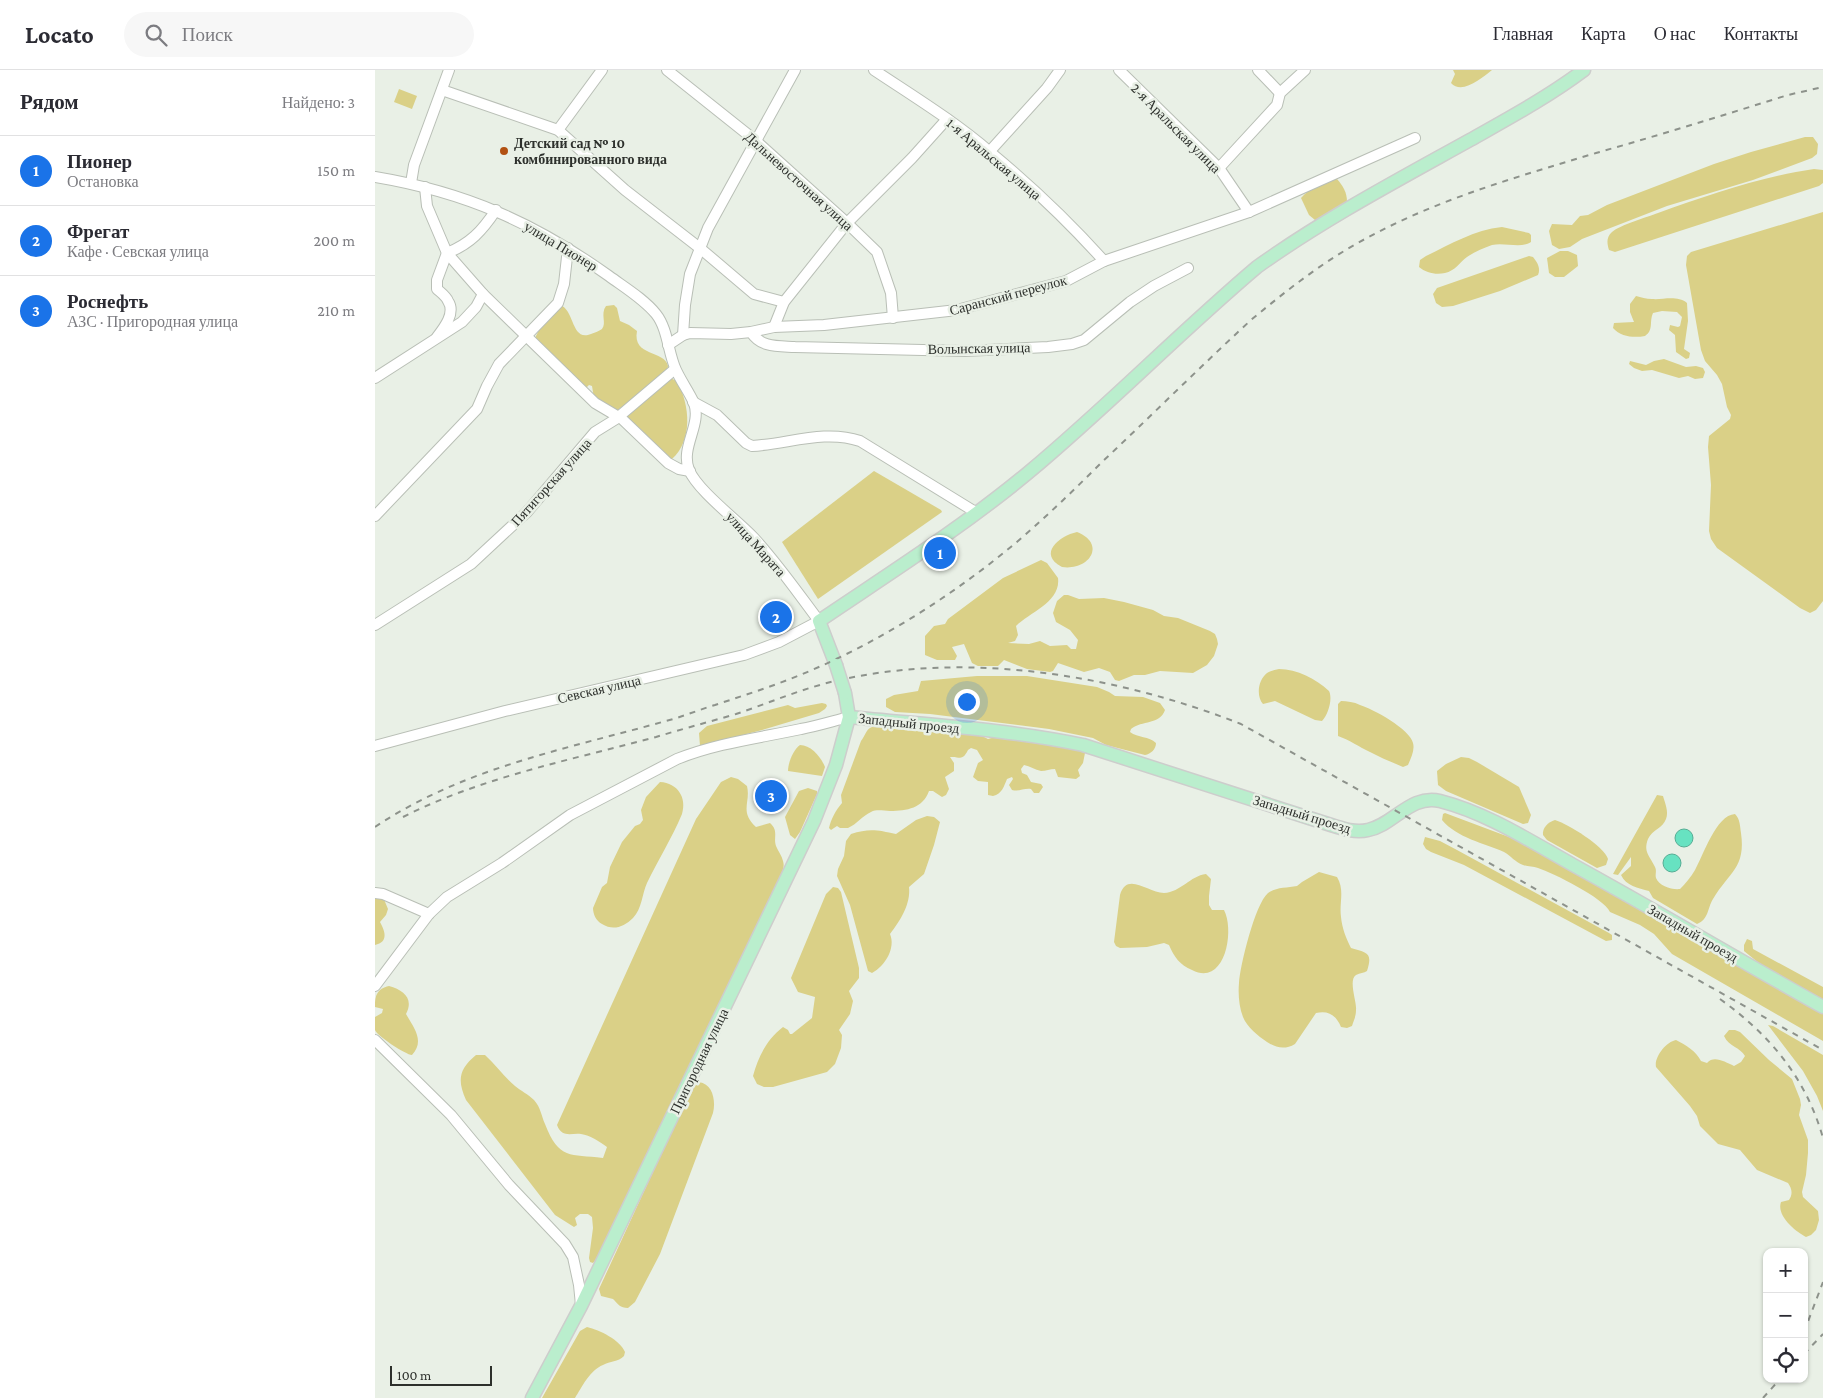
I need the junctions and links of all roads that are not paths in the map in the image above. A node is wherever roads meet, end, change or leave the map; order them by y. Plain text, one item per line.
1 (449, 70) edge
2 (602, 70) edge
3 (667, 70) edge
4 (795, 70) edge
5 (874, 70) edge
6 (1060, 70) edge
7 (1119, 70) edge
8 (1258, 70) edge
9 (1305, 70) edge
10 (1584, 70) edge
11 (442, 90) junction
12 (1280, 93) junction
13 (947, 119) junction
14 (558, 130) junction
15 (1415, 138) dead end
16 (756, 141) junction
17 (990, 151) junction
18 (1219, 168) junction
19 (375, 177) edge
20 (411, 183) junction
21 (425, 187) junction
22 (496, 210) junction
23 (1249, 212) junction
24 (847, 223) junction
25 (569, 248) junction
26 (701, 249) junction
27 (447, 253) junction
28 (1104, 260) junction
29 (1188, 268) dead end
30 (483, 294) junction
31 (784, 302) junction
32 (893, 318) junction
33 (774, 327) junction
34 (751, 332) junction
35 (527, 335) junction
36 (683, 335) junction
37 (437, 338) junction
38 (668, 345) junction
39 (675, 369) junction
40 (375, 378) edge
41 (693, 402) junction
42 (619, 416) junction
43 (690, 470) junction
44 (977, 513) junction
45 (375, 516) edge
46 (819, 621) junction
47 (375, 625) edge
48 (849, 717) junction
49 (375, 746) edge
50 (375, 893) edge
51 (429, 914) junction
52 (375, 986) edge
53 (1823, 1007) edge
54 (375, 1040) edge
55 (581, 1306) junction
56 (532, 1398) edge

1 - 11 street
2 - 14 street
3 - 16 street, Дальневосточная улица
4 - 16 street
5 - 13 street, 1-я Аральская улица
6 - 17 street
7 - 18 street, 2-я Аральская улица
8 - 12 street
9 - 12 street
10 - 44 main road
11 - 14 street
11 - 20 street
12 - 18 street
13 - 17 street, 1-я Аральская улица
13 - 24 street
14 - 26 street
15 - 23 street, Саранский переулок
16 - 24 street, Дальневосточная улица
16 - 26 street
17 - 28 street, 1-я Аральская улица
18 - 23 street, 2-я Аральская улица
19 - 20 street, улица Пионер
20 - 21 street, улица Пионер
21 - 22 street, улица Пионер
21 - 27 street
22 - 25 street, улица Пионер
22 - 27 street
23 - 28 street, Саранский переулок
24 - 31 street
24 - 32 street, Дальневосточная улица
25 - 35 street
25 - 38 street, улица Пионер
26 - 31 street
26 - 36 street
27 - 30 street
27 - 37 street
28 - 32 street, Саранский переулок
29 - 34 street, Волынская улица
30 - 35 street
30 - 37 street
31 - 33 street
32 - 33 street, Саранский переулок
33 - 34 street, Саранский переулок
34 - 36 street, Саранский переулок
35 - 42 street
35 - 45 street
36 - 38 street
37 - 40 street
38 - 39 street, улица Пионер
39 - 41 street, улица Пионер
39 - 42 street, Пятигорская улица
41 - 43 street, улица Пионер
41 - 44 street
42 - 43 street
42 - 47 street, Пятигорская улица
43 - 46 street, улица Марата
44 - 46 main road
46 - 48 main road, bridge
46 - 49 street, Севская улица
48 - 51 street
48 - 53 main road, Западный проезд
48 - 55 main road, Пригородная улица
50 - 51 street
51 - 52 street
54 - 55 street
55 - 56 main road, Пригородная улица

